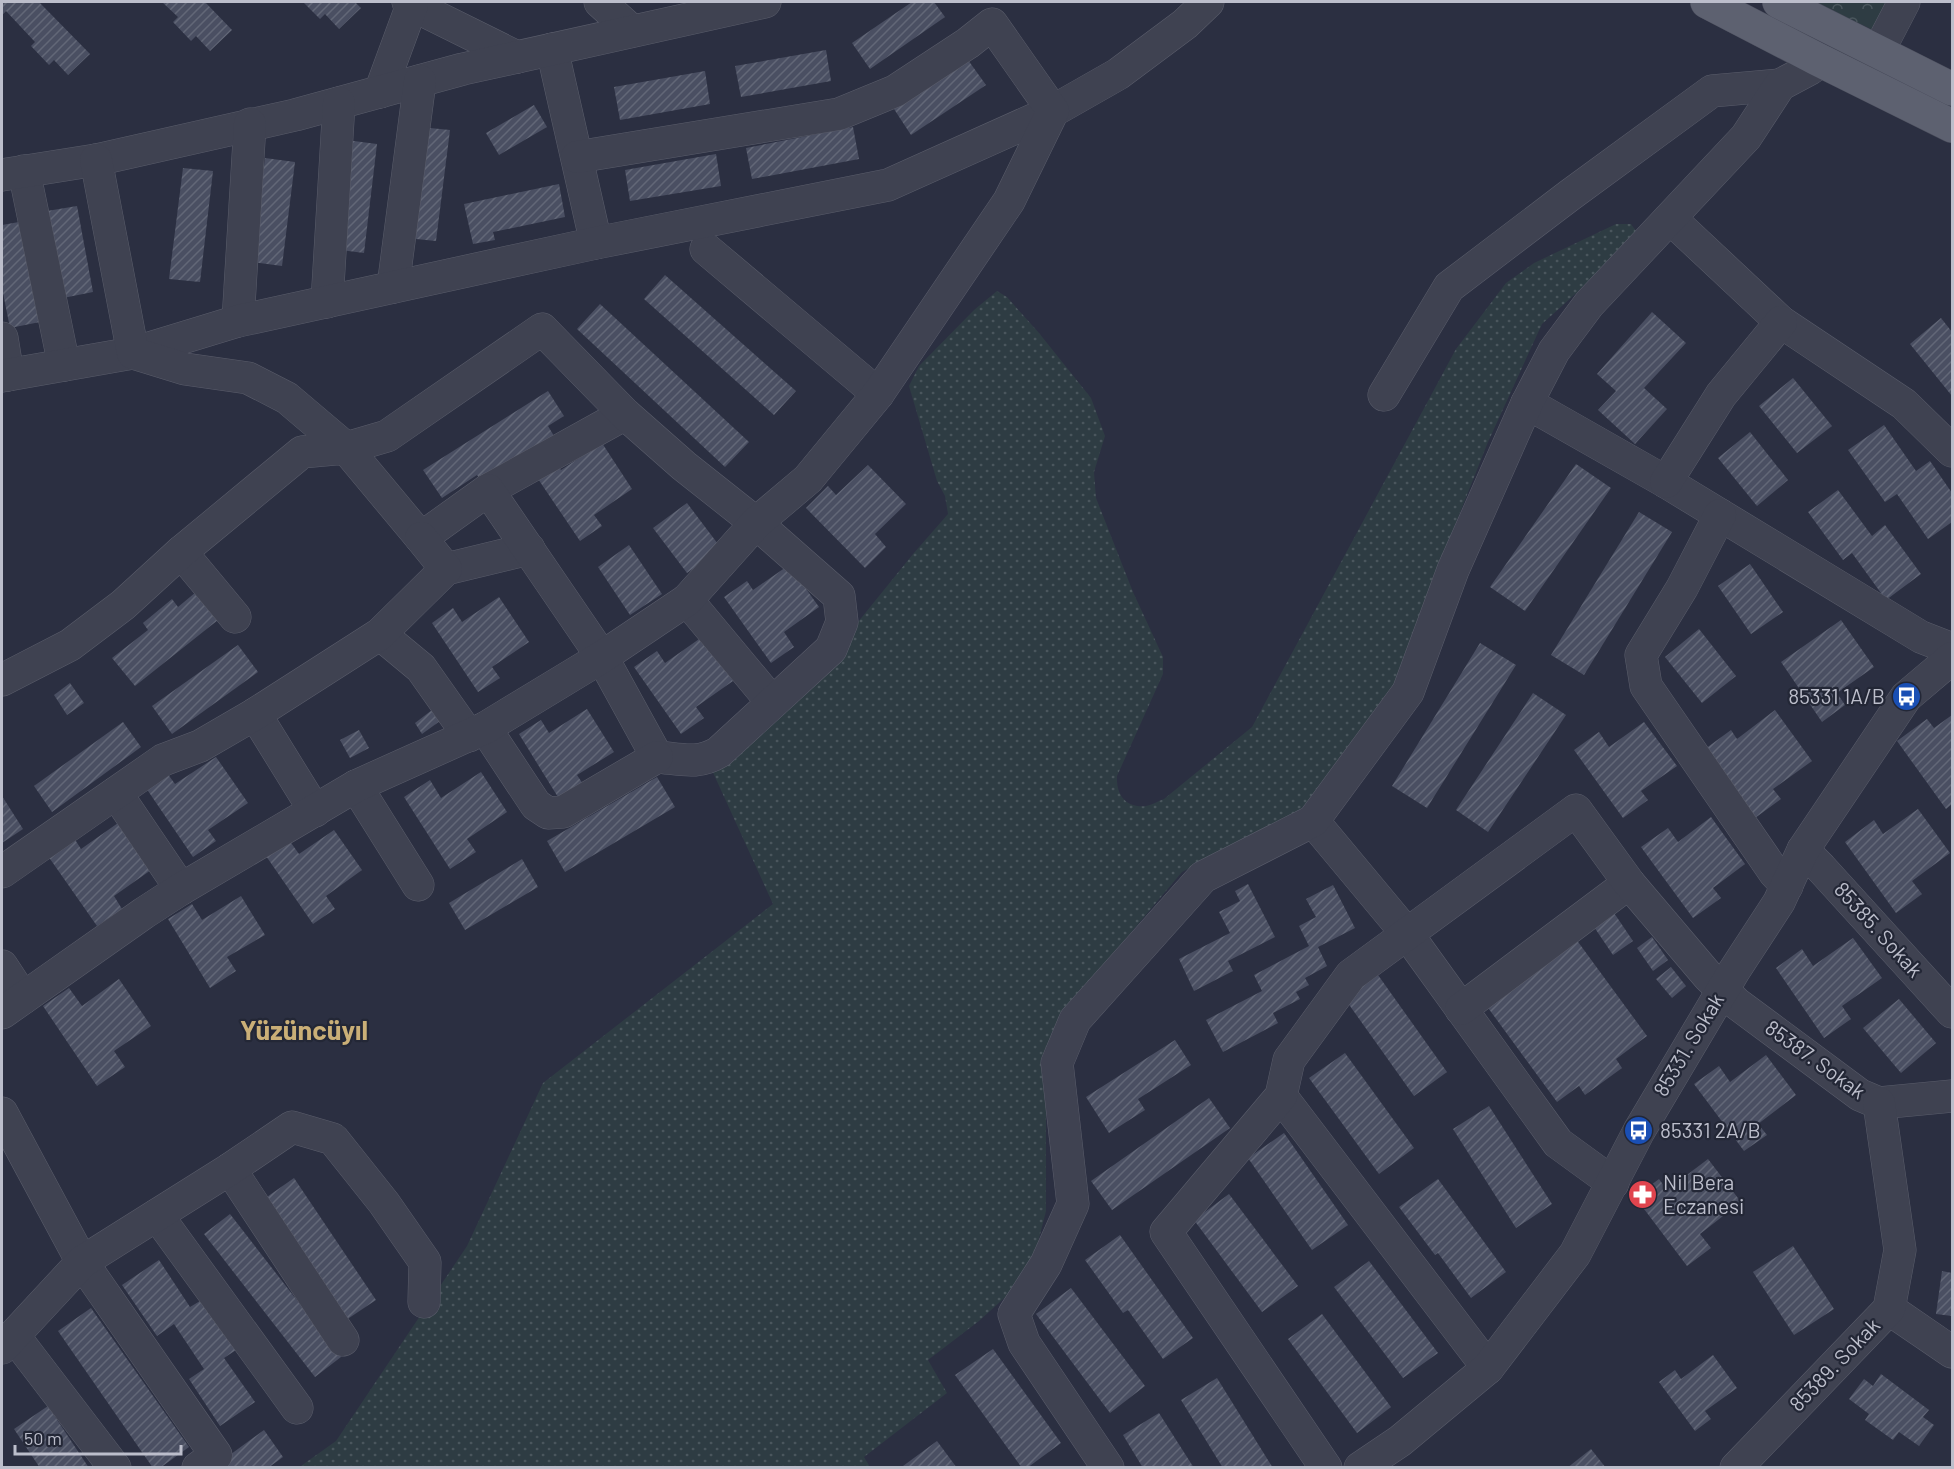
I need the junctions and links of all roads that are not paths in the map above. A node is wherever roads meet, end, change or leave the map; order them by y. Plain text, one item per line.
1 (600, 2) edge
2 (765, 2) edge
3 (1208, 2) edge
4 (1707, 2) edge
5 (1779, 2) edge
6 (1904, 2) edge
7 (410, 3) edge
8 (632, 31) junction
9 (552, 49) junction
10 (1878, 52) junction
11 (517, 57) junction
12 (1817, 59) junction
13 (420, 81) junction
14 (1780, 85) junction
15 (1953, 89) edge
16 (380, 92) junction
17 (339, 103) junction
18 (1053, 111) junction
19 (250, 124) junction
20 (1953, 126) edge
21 (577, 157) junction
22 (96, 160) junction
23 (13, 173) edge
24 (1671, 219) junction
25 (596, 243) junction
26 (706, 249) dead end
27 (393, 287) junction
28 (327, 302) junction
29 (238, 321) junction
30 (1782, 322) junction
31 (2, 338) edge
32 (133, 353) junction
33 (64, 365) junction
34 (5, 375) edge
35 (878, 394) junction
36 (1384, 395) dead end
37 (1527, 403) junction
38 (625, 414) junction
39 (346, 448) junction
40 (1953, 451) edge
41 (1666, 482) junction
42 (488, 490) junction
43 (1720, 515) junction
44 (756, 523) junction
45 (420, 538) junction
46 (529, 549) junction
47 (181, 552) junction
48 (446, 569) junction
49 (687, 600) junction
50 (235, 617) dead end
51 (380, 634) junction
52 (1953, 649) edge
53 (603, 657) junction
54 (1953, 658) edge
55 (2, 680) edge
56 (772, 702) junction
57 (255, 714) junction
58 (477, 732) junction
59 (657, 757) junction
60 (356, 786) junction
61 (116, 793) junction
62 (315, 811) junction
63 (1313, 821) junction
64 (1803, 850) junction
65 (2, 872) edge
66 (1629, 883) junction
67 (418, 885) dead end
68 (1787, 886) junction
69 (181, 888) junction
70 (1408, 935) junction
71 (2, 966) edge
72 (1722, 990) junction
73 (12, 1006) edge
74 (1461, 1009) junction
75 (1953, 1012) edge
76 (1281, 1096) junction
77 (1953, 1096) edge
78 (1879, 1103) junction
79 (2, 1113) edge
80 (230, 1169) junction
81 (1613, 1184) junction
82 (157, 1215) junction
83 (82, 1262) junction
84 (424, 1302) dead end
85 (1889, 1309) junction
86 (343, 1340) dead end
87 (8, 1342) edge
88 (1953, 1352) edge
89 (1488, 1368) junction
90 (297, 1408) dead end
91 (115, 1467) edge
92 (198, 1467) edge
93 (1108, 1467) edge
94 (1326, 1467) edge
95 (1360, 1467) edge
96 (1736, 1467) edge

1 - 8 street
2 - 8 street
3 - 18 street
4 - 12 main road
5 - 10 main road
6 - 10 street
7 - 11 street
7 - 16 street
8 - 9 street
9 - 11 street
9 - 21 street
10 - 15 main road
11 - 13 street
12 - 14 street
12 - 20 main road
13 - 16 street
13 - 27 street
14 - 24 street
14 - 36 street
16 - 17 street
17 - 19 street
17 - 28 street
18 - 21 street
18 - 25 street
18 - 35 street
19 - 22 street
19 - 29 street
21 - 25 street
22 - 23 street
22 - 32 street
23 - 33 street
24 - 30 street
24 - 37 street
25 - 27 street
26 - 35 street
27 - 28 street
28 - 29 street
29 - 32 street
30 - 40 street
30 - 41 street
31 - 34 street
32 - 33 street
32 - 39 street
33 - 34 street
35 - 44 street
37 - 41 street
37 - 63 street
38 - 39 street
38 - 42 street
38 - 44 street
39 - 45 street
39 - 47 street
41 - 43 street
42 - 45 street
42 - 46 street
43 - 52 street
43 - 68 street
44 - 49 street
44 - 56 street
45 - 48 street
46 - 48 street
46 - 53 street
47 - 50 street
47 - 55 street
48 - 51 street
49 - 53 street
49 - 56 street
51 - 57 street
51 - 58 street
53 - 58 street
53 - 59 street
54 - 64 street, 85331. Sokak
56 - 59 street
57 - 61 street
57 - 62 street
58 - 59 street
58 - 60 street
60 - 62 street
60 - 67 street
61 - 65 street
61 - 69 street
62 - 69 street
63 - 70 street
63 - 93 street
64 - 68 street, 85331. Sokak
64 - 75 street, 85385. Sokak
66 - 70 street, 85387. Sokak
66 - 72 street, 85387. Sokak
66 - 74 street
68 - 72 street, 85331. Sokak
69 - 73 street
70 - 74 street
70 - 76 street
71 - 73 street
72 - 78 street, 85387. Sokak
72 - 81 street, 85331. Sokak
74 - 81 street
76 - 89 street
76 - 94 street
77 - 78 street, 85387. Sokak
78 - 85 street, 85389. Sokak
79 - 83 street
80 - 82 street
80 - 84 street
80 - 86 street
81 - 89 street, 85331. Sokak
82 - 83 street
82 - 90 street
83 - 87 street
83 - 92 street
85 - 88 street
85 - 96 street, 85389. Sokak
87 - 91 street
89 - 95 street, 85331. Sokak

